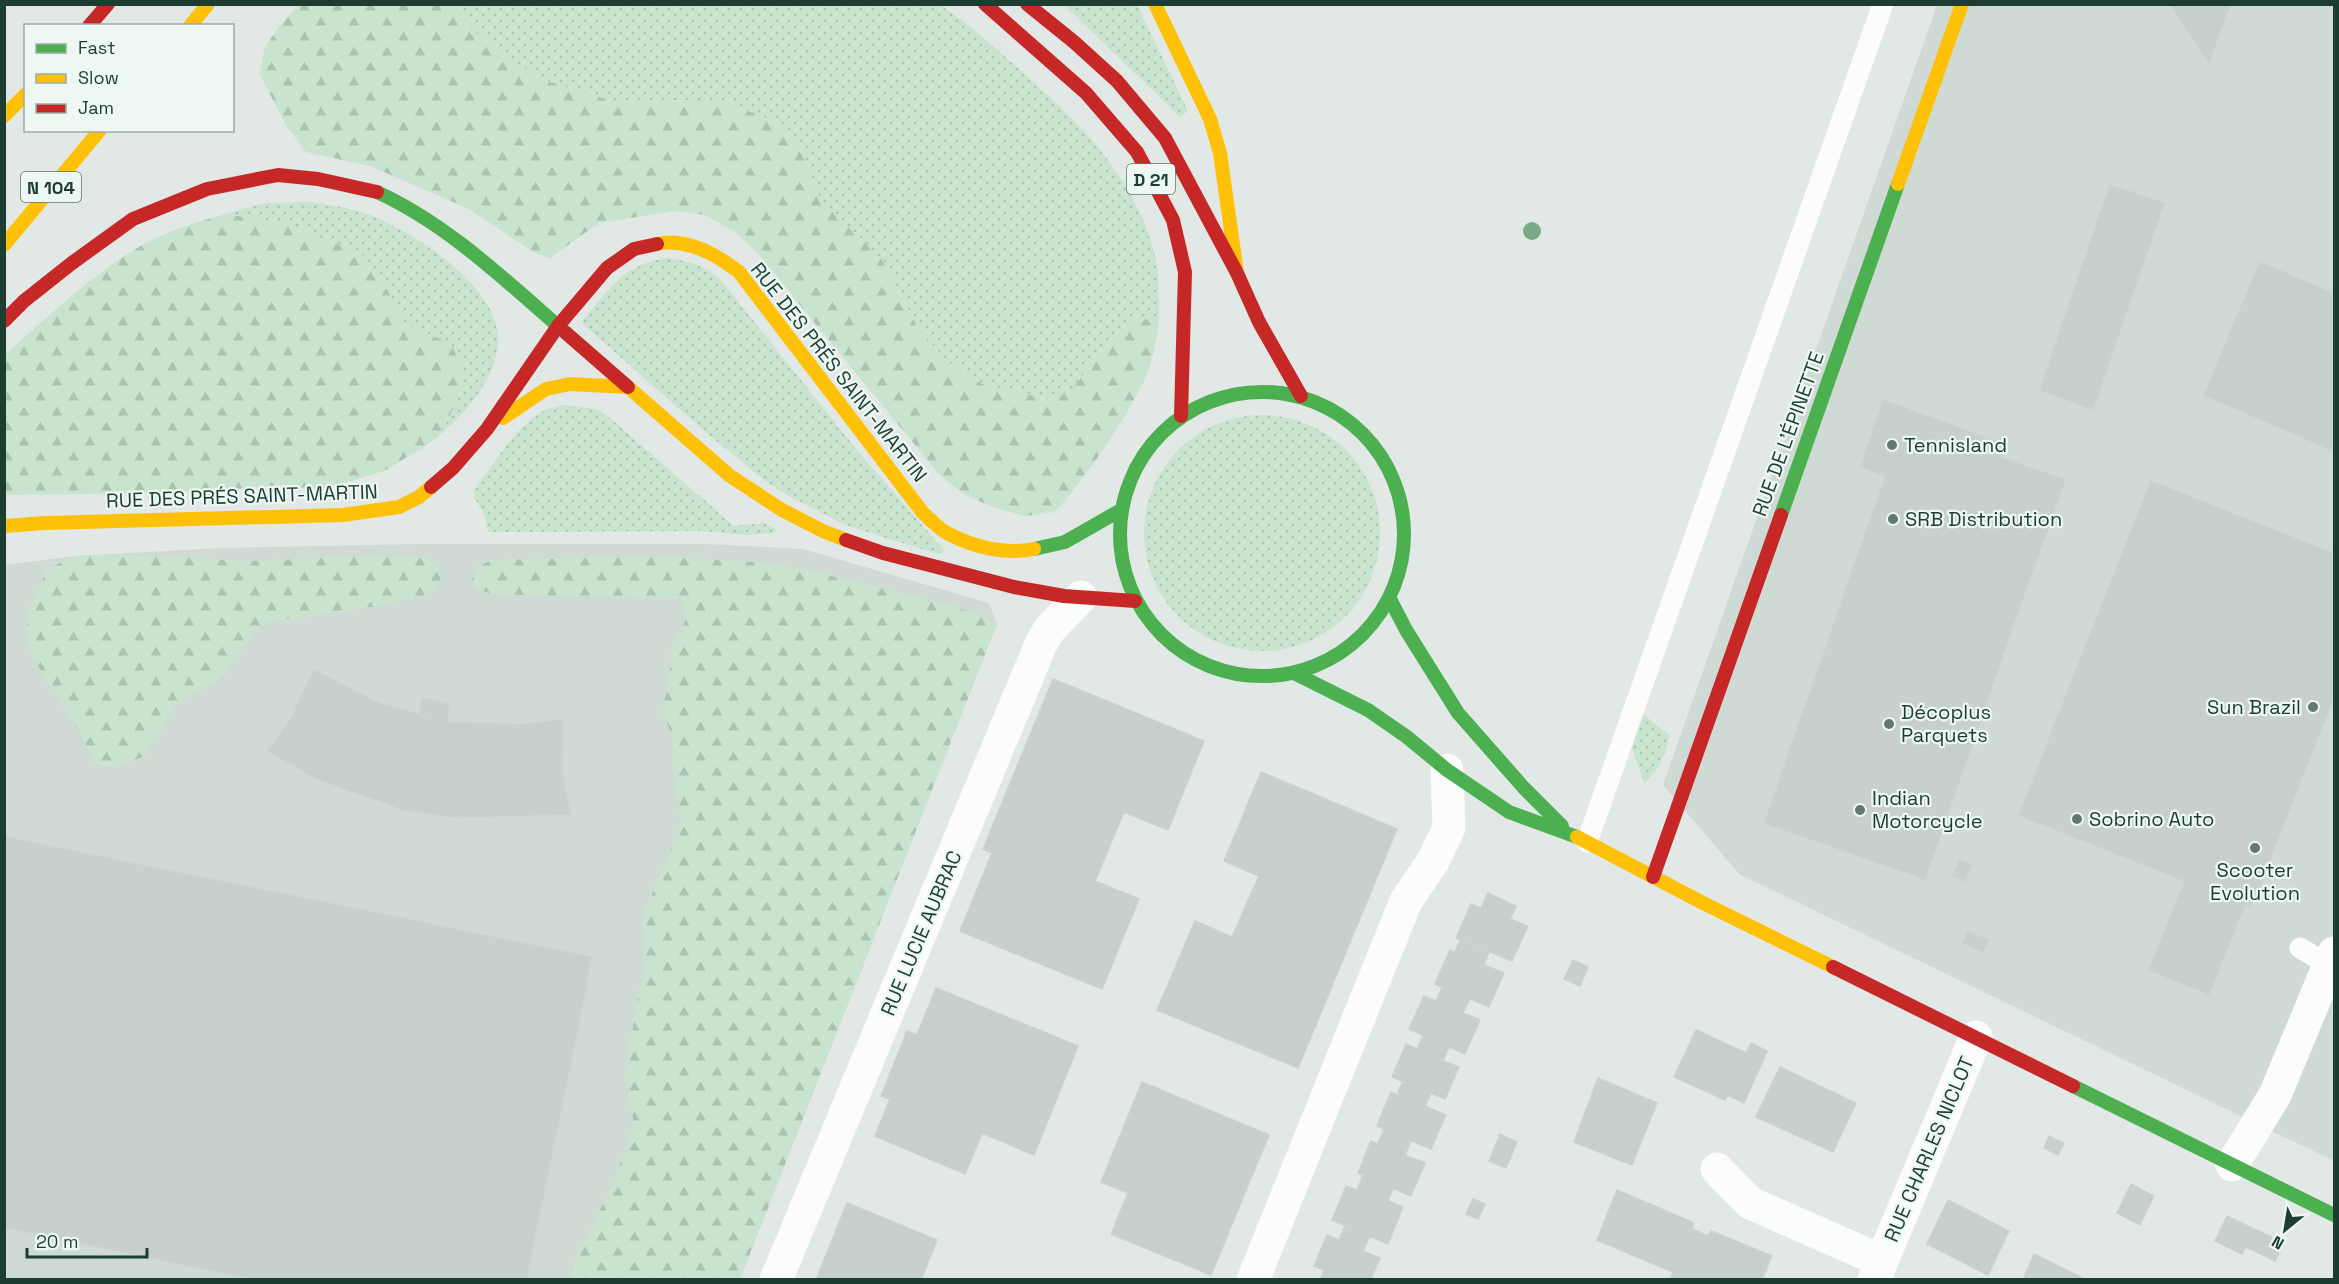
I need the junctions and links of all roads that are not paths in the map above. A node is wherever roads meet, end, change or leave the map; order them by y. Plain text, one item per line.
1 (108, 4) edge
2 (208, 4) edge
3 (985, 4) edge
4 (1027, 4) edge
5 (1155, 4) edge
6 (1884, 4) edge
7 (1962, 4) edge
8 (91, 24) edge
9 (192, 24) edge
10 (24, 96) edge
11 (4, 116) edge
12 (98, 132) edge
13 (4, 245) edge
14 (1237, 273) junction
15 (4, 321) edge
16 (558, 326) junction
17 (628, 387) junction
18 (1301, 396) junction
19 (1181, 416) junction
20 (487, 429) junction
21 (1121, 510) junction
22 (4, 526) edge
23 (1080, 597) junction
24 (1390, 599) junction
25 (1135, 601) junction
26 (1296, 674) junction
27 (1447, 770) junction
28 (1578, 838) junction
29 (1653, 877) junction
30 (2300, 948) dead end
31 (2332, 959) edge
32 (1976, 1037) junction
33 (2232, 1165) junction
34 (1717, 1169) dead end
35 (2334, 1215) edge
36 (1878, 1270) edge
37 (776, 1280) edge
38 (1253, 1280) edge

1 - 8 main road
2 - 9 main road
3 - 19 main road, D 21
4 - 14 main road, D 21
5 - 14 main road
6 - 28 lane
7 - 29 main road, RUE DE L'ÉPINETTE
10 - 11 main road
12 - 13 main road, N 104
14 - 18 main road, D 21
15 - 16 main road
16 - 17 main road
16 - 20 main road, RUE DES PRÉS SAINT-MARTIN
16 - 21 main road, RUE DES PRÉS SAINT-MARTIN
17 - 20 main road, RUE DES PRÉS SAINT-MARTIN
17 - 23 main road
18 - 19 main road
18 - 24 main road
19 - 21 main road
20 - 22 main road, RUE DES PRÉS SAINT-MARTIN
21 - 25 main road
23 - 25 main road
23 - 37 street, RUE LUCIE AUBRAC
24 - 26 main road
24 - 28 main road
25 - 26 main road
26 - 27 main road
27 - 28 main road
27 - 38 street
28 - 29 main road
29 - 32 main road
30 - 31 lane
31 - 33 street
32 - 33 main road
32 - 36 street, RUE CHARLES NICLOT
33 - 35 main road
34 - 36 street, RUE CHARLES NICLOT

